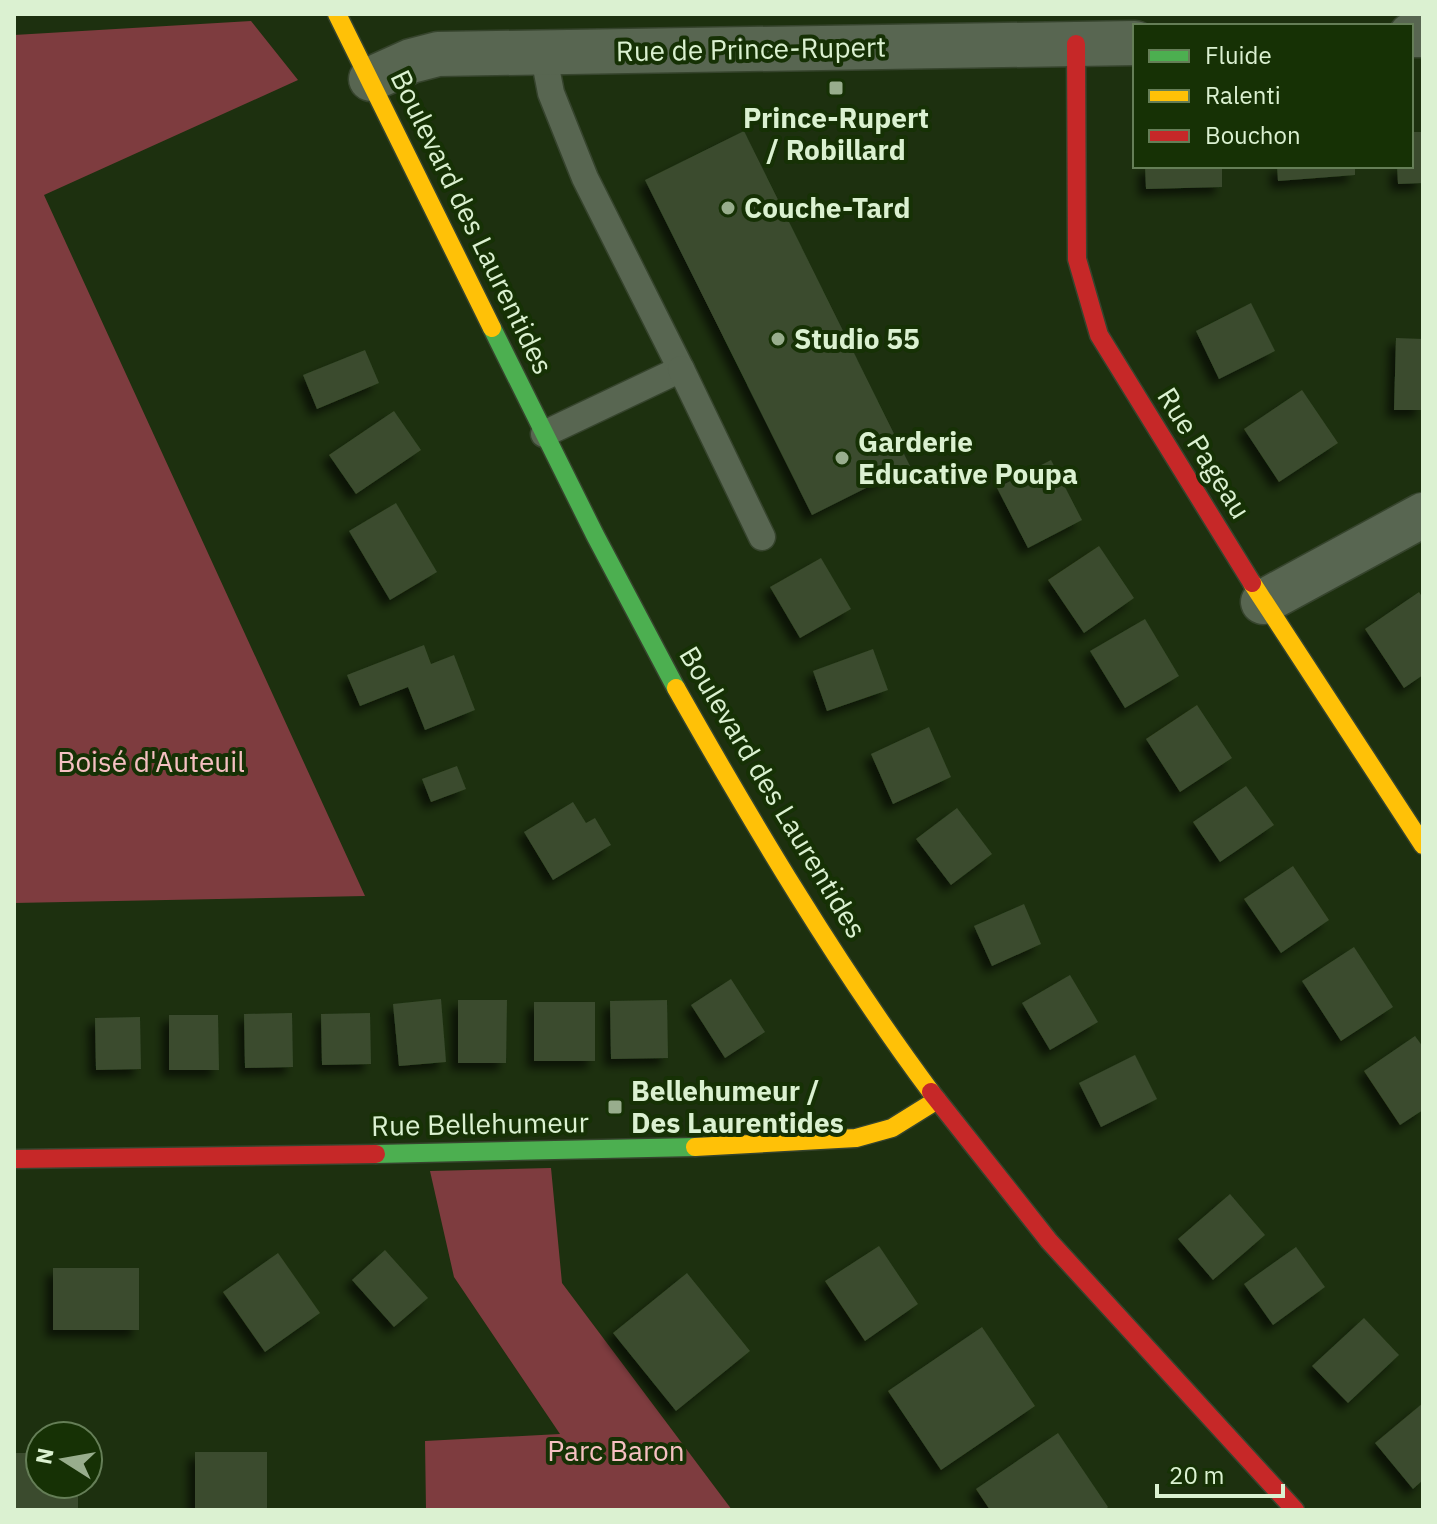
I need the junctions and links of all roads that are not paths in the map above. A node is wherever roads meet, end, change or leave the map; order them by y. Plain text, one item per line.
1 (337, 14) edge
2 (846, 31) edge
3 (1133, 43) edge
4 (1076, 44) junction
5 (543, 52) junction
6 (371, 79) junction
7 (681, 369) junction
8 (544, 434) junction
9 (1423, 515) edge
10 (762, 537) dead end
11 (1263, 602) junction
12 (1423, 845) edge
13 (937, 1100) junction
14 (14, 1159) edge
15 (1295, 1510) edge

1 - 6 street, Boulevard des Laurentides
2 - 4 street, Rue de Prince-Rupert
2 - 5 street, Rue de Prince-Rupert
3 - 4 street, Rue de Prince-Rupert
4 - 11 street, Rue Pageau
5 - 6 street, Rue de Prince-Rupert
5 - 7 lane
6 - 8 street, Boulevard des Laurentides
7 - 8 lane
7 - 10 lane
8 - 13 street, Boulevard des Laurentides
9 - 11 street
11 - 12 street, Rue Pageau
13 - 14 street, Rue Bellehumeur
13 - 15 street, Boulevard des Laurentides

